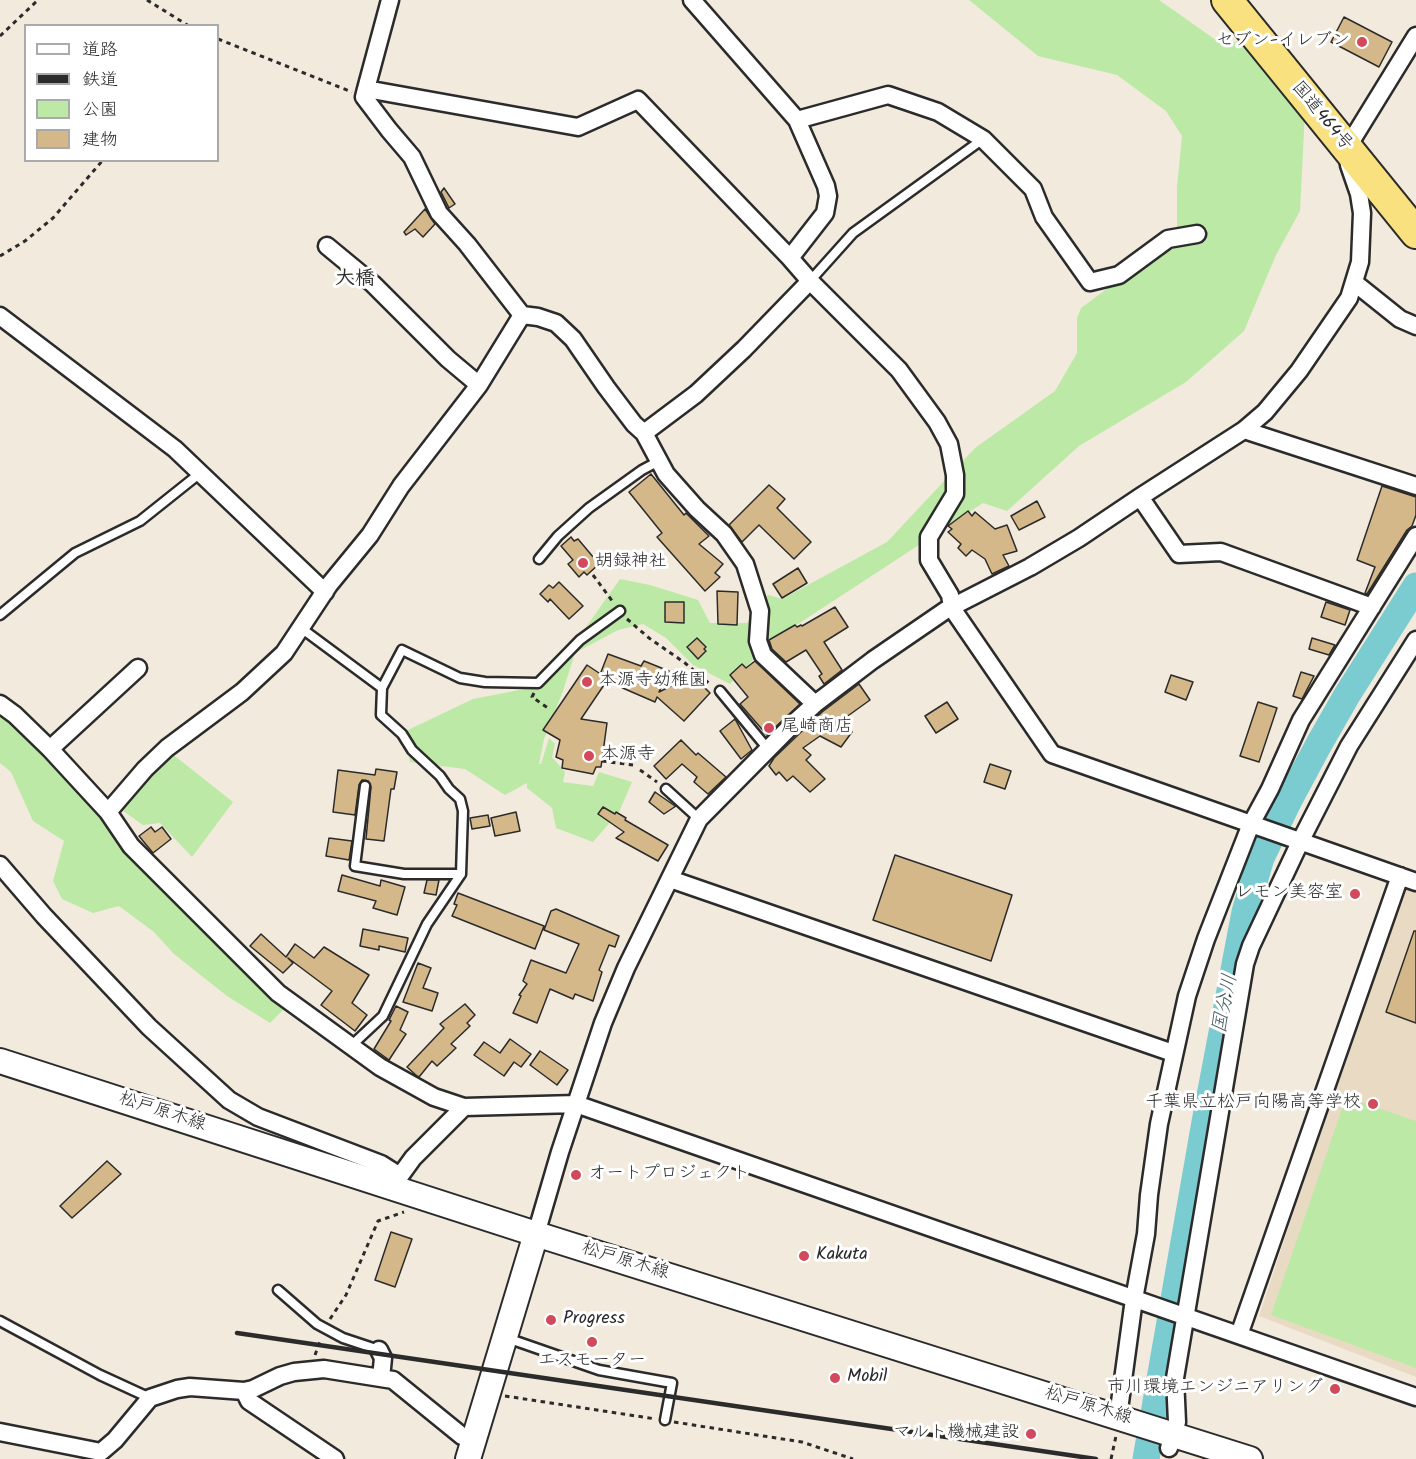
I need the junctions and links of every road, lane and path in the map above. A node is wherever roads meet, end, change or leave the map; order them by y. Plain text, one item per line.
1 (38, 0) edge
2 (147, 0) edge
3 (390, 0) edge
4 (692, 0) edge
5 (1227, 0) edge
6 (186, 24) edge
7 (0, 36) edge
8 (1416, 36) edge
9 (219, 39) edge
10 (365, 93) junction
11 (797, 120) junction
12 (983, 139) junction
13 (1347, 148) junction
14 (101, 162) edge
15 (1416, 233) edge
16 (1197, 234) dead end
17 (327, 246) dead end
18 (0, 256) edge
19 (790, 258) junction
20 (810, 281) junction
21 (1355, 283) junction
22 (522, 315) junction
23 (0, 316) edge
24 (1416, 326) edge
25 (478, 386) junction
26 (1244, 430) junction
27 (644, 433) junction
28 (659, 461) junction
29 (199, 474) junction
30 (1416, 486) edge
31 (1140, 496) junction
32 (1416, 536) edge
33 (539, 559) dead end
34 (592, 575) dead end
35 (325, 592) junction
36 (952, 607) junction
37 (1372, 607) junction
38 (620, 611) junction
39 (0, 615) edge
40 (301, 628) junction
41 (1416, 640) edge
42 (138, 668) dead end
43 (538, 683) junction
44 (382, 688) junction
45 (720, 692) joint
46 (0, 704) edge
47 (815, 704) junction
48 (548, 708) dead end
49 (50, 749) junction
50 (768, 749) junction
51 (602, 760) dead end
52 (633, 765) dead end
53 (640, 770) dead end
54 (365, 786) dead end
55 (666, 789) joint
56 (108, 812) junction
57 (699, 819) junction
58 (1255, 825) junction
59 (1296, 839) junction
60 (0, 865) edge
61 (461, 874) junction
62 (670, 879) junction
63 (1408, 879) edge
64 (352, 1046) junction
65 (1173, 1053) junction
66 (0, 1061) edge
67 (576, 1104) junction
68 (464, 1107) junction
69 (398, 1182) junction
70 (408, 1211) dead end
71 (536, 1234) junction
72 (278, 1290) dead end
73 (1134, 1299) junction
74 (1186, 1317) junction
75 (0, 1321) edge
76 (328, 1323) dead end
77 (323, 1331) dead end
78 (1239, 1335) junction
79 (505, 1337) junction
80 (379, 1350) joint
81 (312, 1363) dead end
82 (381, 1378) junction
83 (244, 1391) junction
84 (1416, 1397) edge
85 (150, 1398) junction
86 (1118, 1417) junction
87 (665, 1420) dead end
88 (0, 1432) edge
89 (1171, 1441) junction
90 (470, 1449) edge
91 (335, 1459) edge
92 (1250, 1459) edge

1 - 7 path
2 - 6 path
3 - 10 street
4 - 11 street
5 - 13 highway, 国道464号
8 - 13 street
9 - 10 path
10 - 19 street
10 - 22 street
11 - 12 street
11 - 19 street
12 - 16 street
12 - 20 lane
13 - 15 highway, 国道464号
13 - 21 street
14 - 18 path
17 - 25 street
19 - 20 street
20 - 27 street
20 - 36 street
21 - 24 street
21 - 26 street
22 - 25 street
22 - 27 street
23 - 29 street
25 - 35 street
26 - 30 street
26 - 31 street
27 - 28 street
28 - 33 lane
28 - 47 street
29 - 35 street
29 - 39 lane
31 - 36 street
31 - 37 street
32 - 37 street
34 - 38 path
35 - 40 street
36 - 47 street
36 - 58 street
37 - 58 street
38 - 43 lane
38 - 45 path
40 - 44 lane
40 - 56 street
41 - 59 street
42 - 49 street
43 - 44 lane
43 - 48 path
44 - 61 lane
45 - 50 lane
46 - 49 street
47 - 50 street
49 - 56 street
50 - 57 street
51 - 52 path
53 - 55 path
54 - 61 lane
55 - 57 lane
56 - 64 street
57 - 62 street
58 - 59 street
58 - 65 street
59 - 63 street
59 - 74 street
60 - 69 street
61 - 64 lane
62 - 65 street
62 - 67 street
63 - 78 street
64 - 68 street
65 - 73 street
66 - 69 main road, 松戸原木線
67 - 68 street
67 - 71 street
67 - 73 street
68 - 69 street
69 - 71 main road, 松戸原木線
70 - 76 path
71 - 79 main road
71 - 86 main road, 松戸原木線
72 - 80 lane
73 - 74 street
73 - 86 street
74 - 78 street
74 - 89 street
75 - 85 lane
77 - 81 path
78 - 84 street
79 - 87 lane
79 - 90 main road
80 - 82 street
82 - 83 street
82 - 90 street
83 - 85 street
83 - 91 street
85 - 88 street
86 - 89 main road, 松戸原木線
89 - 92 main road, 松戸原木線

